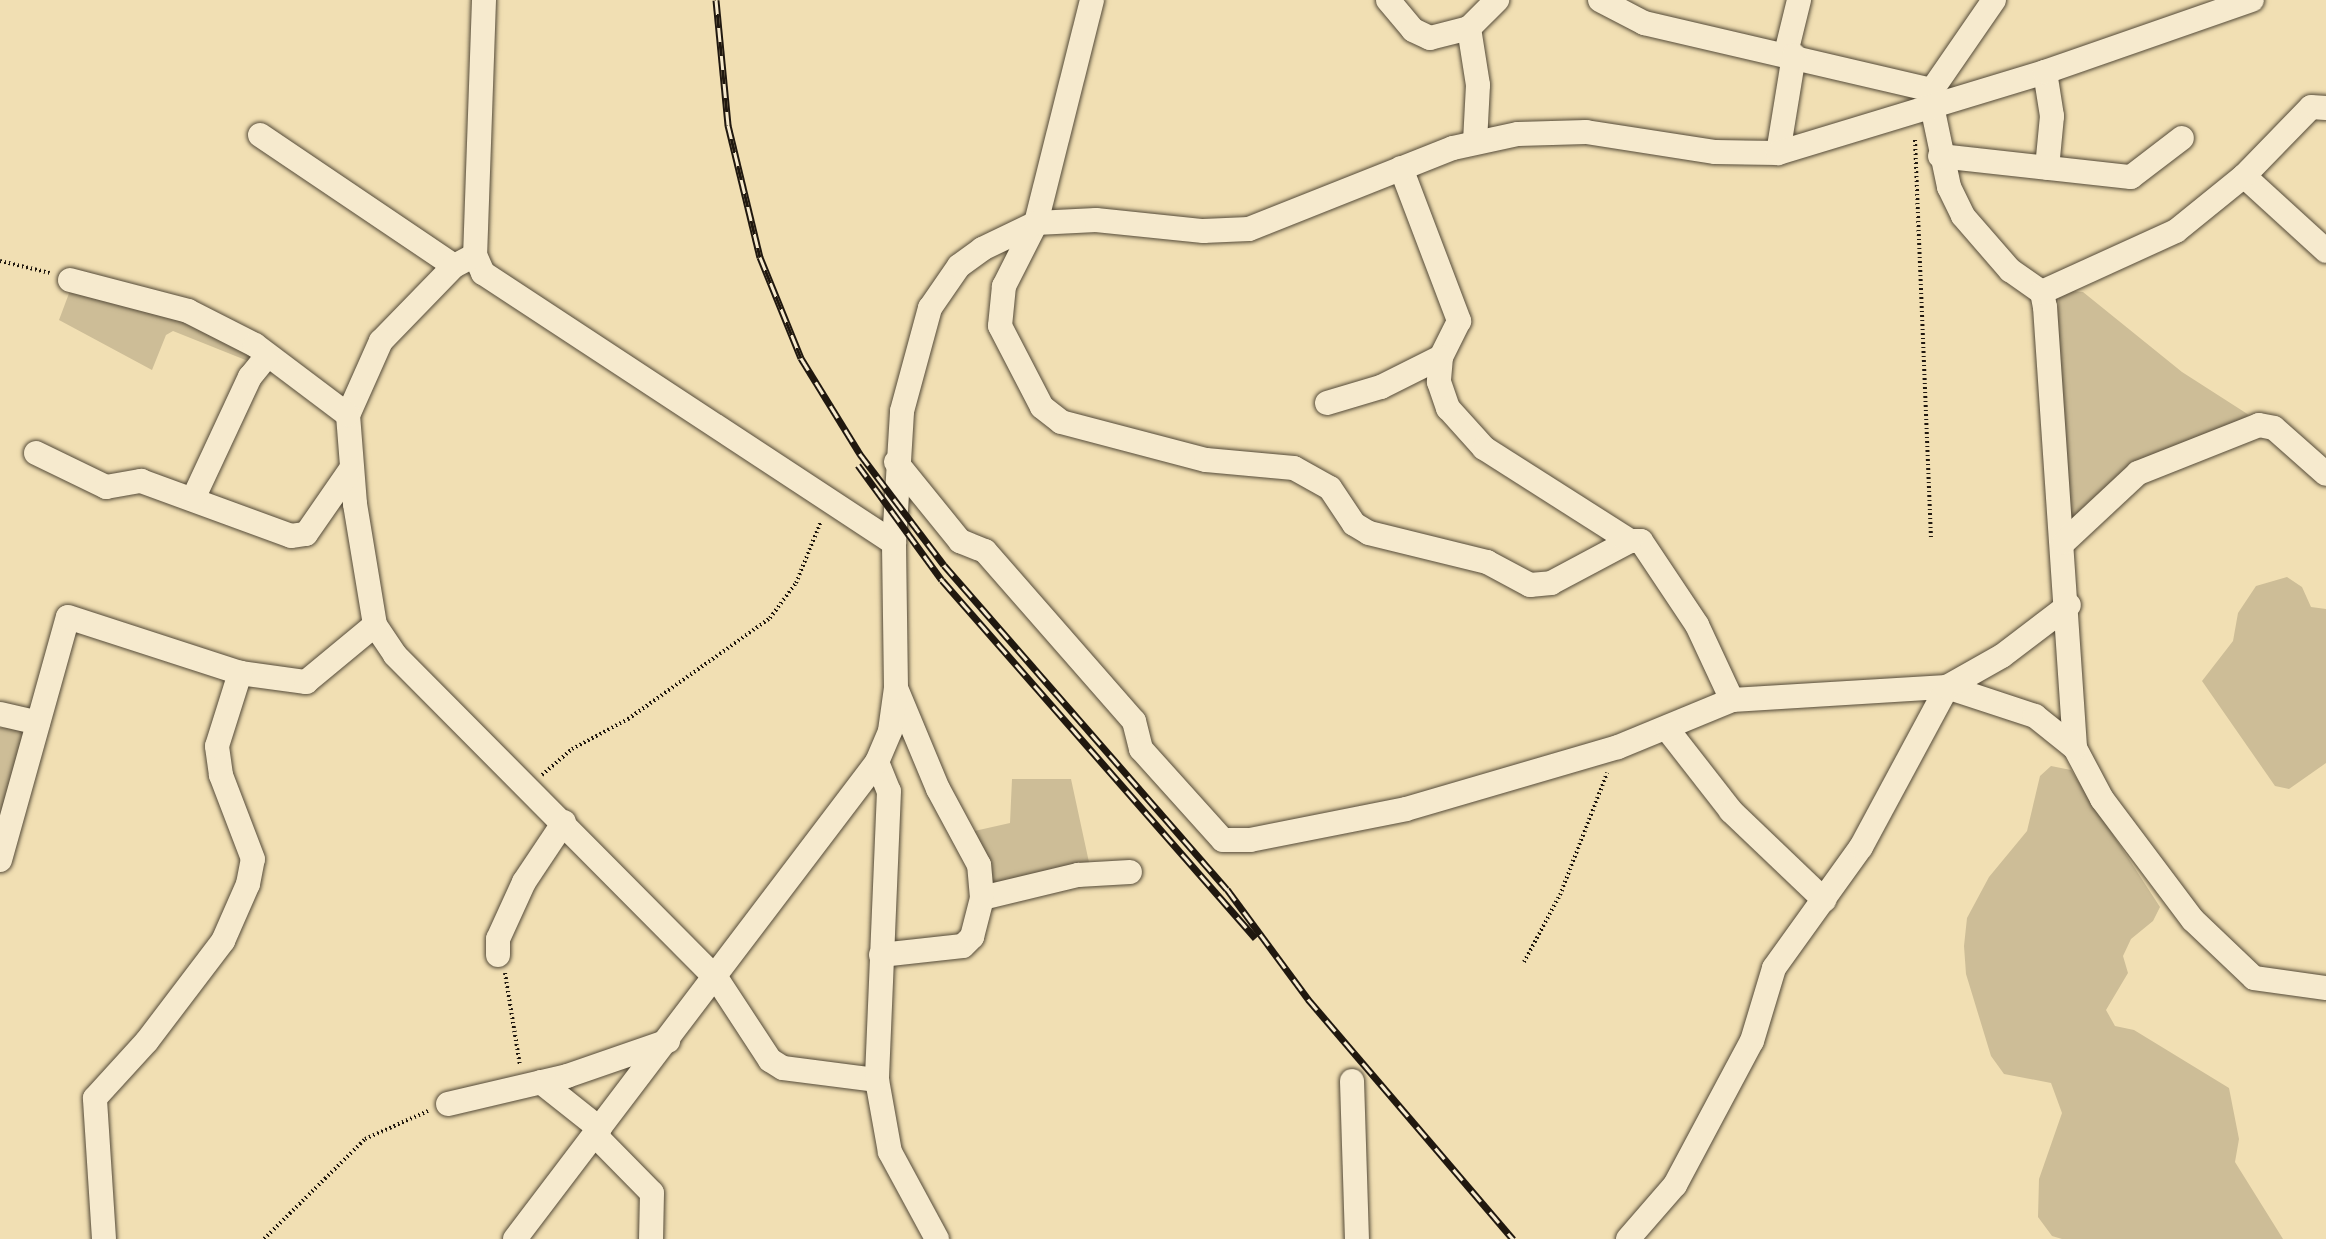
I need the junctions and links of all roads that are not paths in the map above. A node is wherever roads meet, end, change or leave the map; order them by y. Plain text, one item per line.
1 (484, 0) edge
2 (1092, 0) edge
3 (1388, 0) edge
4 (1497, 0) edge
5 (1600, 0) edge
6 (1799, 0) edge
7 (1994, 0) edge
8 (2252, 0) edge
9 (1469, 28) junction
10 (1790, 54) junction
11 (2045, 72) junction
12 (1926, 103) junction
13 (2326, 108) edge
14 (260, 135) dead end
15 (2182, 138) dead end
16 (1475, 142) junction
17 (1778, 153) junction
18 (1940, 156) junction
19 (1401, 168) junction
20 (2047, 168) junction
21 (2244, 176) junction
22 (1036, 223) junction
23 (2326, 251) edge
24 (464, 260) junction
25 (70, 280) road end
26 (2042, 292) junction
27 (267, 356) junction
28 (1441, 357) junction
29 (1327, 402) dead end
30 (348, 415) junction
31 (36, 453) dead end
32 (897, 462) junction
33 (351, 469) junction
34 (2326, 474) edge
35 (193, 499) junction
36 (1630, 541) junction
37 (2064, 542) junction
38 (894, 543) junction
39 (2069, 605) junction
40 (375, 625) junction
41 (240, 673) junction
42 (1947, 687) junction
43 (896, 688) junction
44 (1732, 700) junction
45 (0, 714) edge
46 (38, 723) junction
47 (1668, 730) junction
48 (2075, 748) junction
49 (877, 762) junction
50 (564, 822) junction
51 (0, 860) edge
52 (1130, 872) dead end
53 (982, 898) junction
54 (1824, 900) junction
55 (498, 955) road end
56 (881, 955) junction
57 (717, 979) junction
58 (2326, 988) edge
59 (668, 1041) junction
60 (877, 1080) junction
61 (1352, 1081) dead end
62 (533, 1083) junction
63 (448, 1104) road end
64 (597, 1132) junction
65 (923, 1228) edge
66 (104, 1239) edge
67 (515, 1239) edge
68 (651, 1239) edge
69 (937, 1239) edge
70 (1357, 1239) edge
71 (1628, 1239) edge

1 - 24 street
2 - 22 street
3 - 9 street
4 - 9 street
5 - 10 street
6 - 10 street
7 - 12 street
8 - 11 street
9 - 16 street
10 - 12 street
10 - 17 street
11 - 12 street
11 - 20 street
12 - 17 street
12 - 18 street
13 - 21 street
14 - 24 street
15 - 20 street
16 - 17 street
16 - 19 street
18 - 20 street
18 - 26 street
19 - 22 street
19 - 28 street
21 - 23 street
21 - 26 street
22 - 32 street
22 - 36 street
24 - 30 street
24 - 38 street
25 - 27 street
26 - 37 street
27 - 30 street
27 - 35 street
28 - 29 street
28 - 36 street
30 - 33 street
31 - 35 street
32 - 38 street
32 - 47 street
33 - 35 street
33 - 40 street
34 - 37 street
36 - 44 street
37 - 39 street
38 - 43 street
39 - 42 street
39 - 48 street
40 - 41 street
40 - 50 street
41 - 46 street
41 - 66 street
42 - 44 street
42 - 48 street
42 - 54 street
43 - 49 street
43 - 53 street
44 - 47 street
45 - 46 street
46 - 51 street
47 - 54 street
48 - 58 street
49 - 56 street
49 - 57 street
50 - 55 street
50 - 57 street
52 - 53 street
53 - 56 street
54 - 71 street
56 - 60 street
57 - 59 street
57 - 60 street
59 - 62 street
59 - 64 street
60 - 65 street
61 - 70 street
62 - 63 street
62 - 64 street
64 - 67 street
64 - 68 street
65 - 69 street

